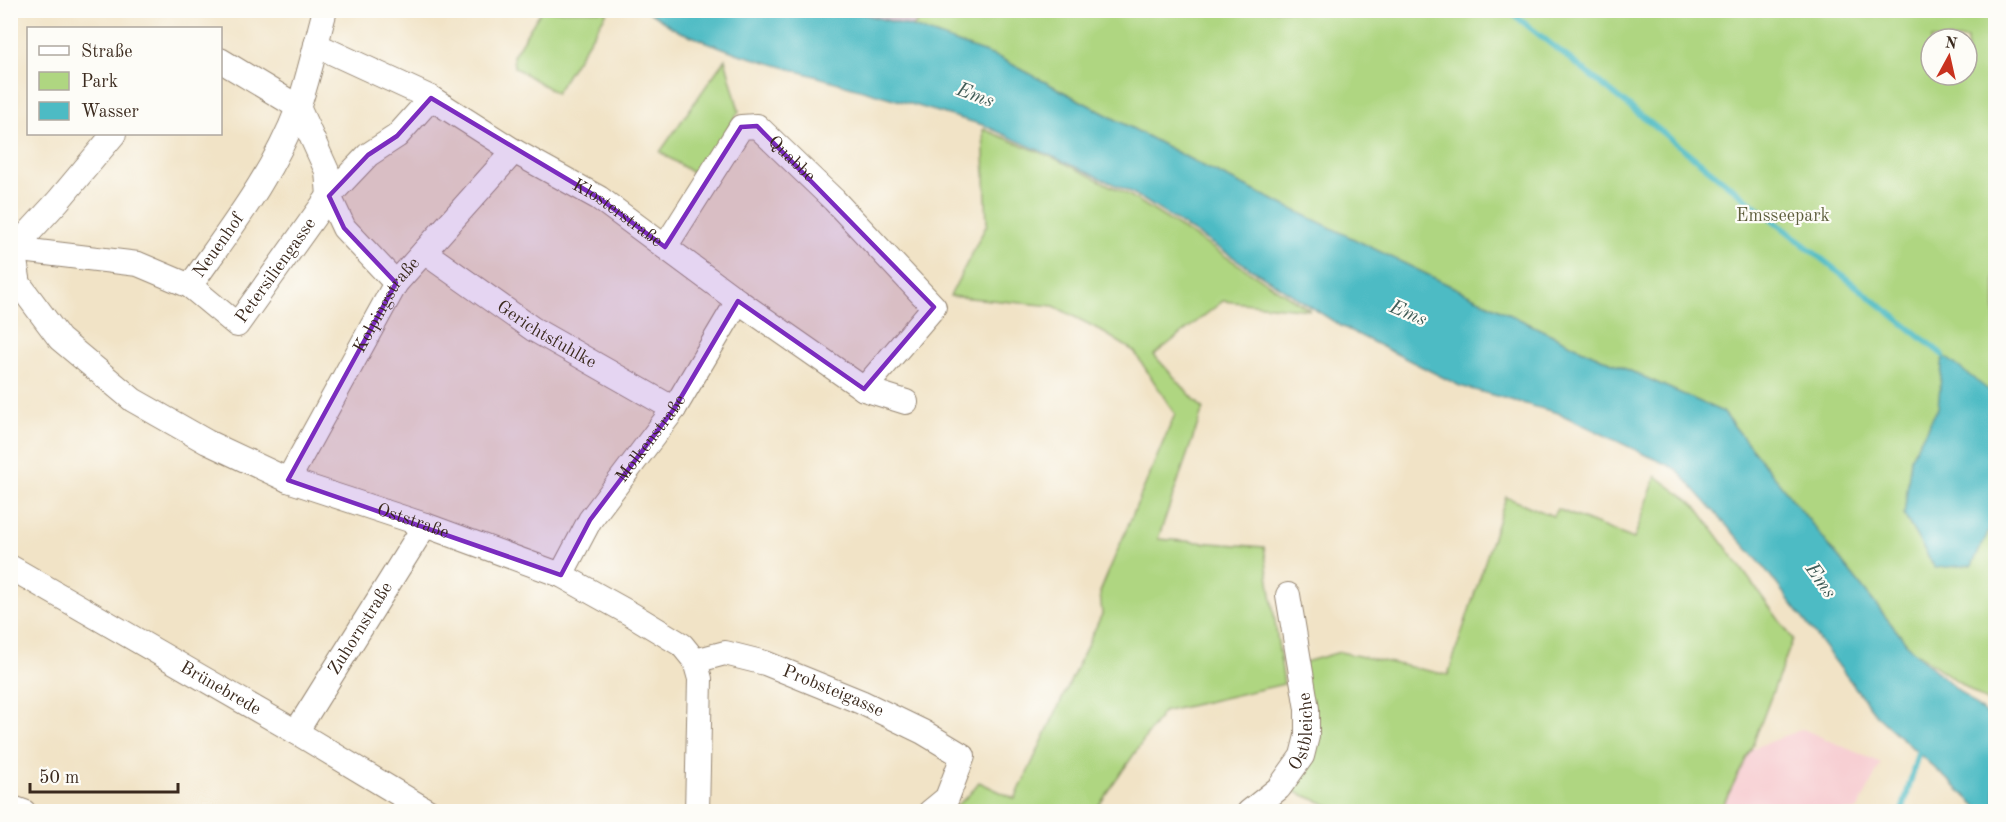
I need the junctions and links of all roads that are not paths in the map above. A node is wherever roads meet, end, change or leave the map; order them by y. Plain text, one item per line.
1 (325, 10) edge
2 (316, 45) junction
3 (222, 61) edge
4 (430, 98) junction
5 (298, 107) junction
6 (113, 135) edge
7 (514, 151) junction
8 (329, 196) junction
9 (665, 247) junction
10 (11, 248) edge
11 (424, 252) junction
12 (396, 283) junction
13 (190, 285) junction
14 (738, 301) junction
15 (864, 389) junction
16 (906, 402) dead end
17 (674, 409) junction
18 (288, 480) junction
19 (425, 525) junction
20 (10, 567) edge
21 (561, 575) junction
22 (1288, 595) dead end
23 (695, 661) junction
24 (296, 732) junction
25 (10, 807) edge
26 (24, 812) edge
27 (429, 812) edge
28 (697, 812) edge
29 (930, 812) edge
30 (1249, 812) edge

1 - 2 street, Neuenhof
2 - 4 street, Klosterstraße
2 - 5 street, Neuenhof
3 - 5 street
4 - 7 street, Klosterstraße
4 - 8 street
5 - 8 street
5 - 13 street, Neuenhof
6 - 10 street
7 - 9 street, Klosterstraße
7 - 11 street, Kolpingstraße
8 - 12 street
8 - 13 street, Petersiliengasse
9 - 14 street, Klosterstraße
9 - 15 street, Quabbe
10 - 13 street, Neuenhof
10 - 18 street, Oststraße
11 - 12 street, Kolpingstraße
11 - 17 street, Gerichtsfuhlke
12 - 18 street, Kolpingstraße
14 - 15 street, Klosterstraße
14 - 17 street, Molkenstraße
15 - 16 street, Klosterstraße
17 - 21 street, Molkenstraße
18 - 19 street, Oststraße
19 - 21 street, Oststraße
19 - 24 street, Zuhornstraße
20 - 24 street, Brünebrede
21 - 23 street, Oststraße
22 - 30 street, Ostbleiche
23 - 28 street
23 - 29 street, Probsteigasse
24 - 27 street, Brünebrede
25 - 26 street

